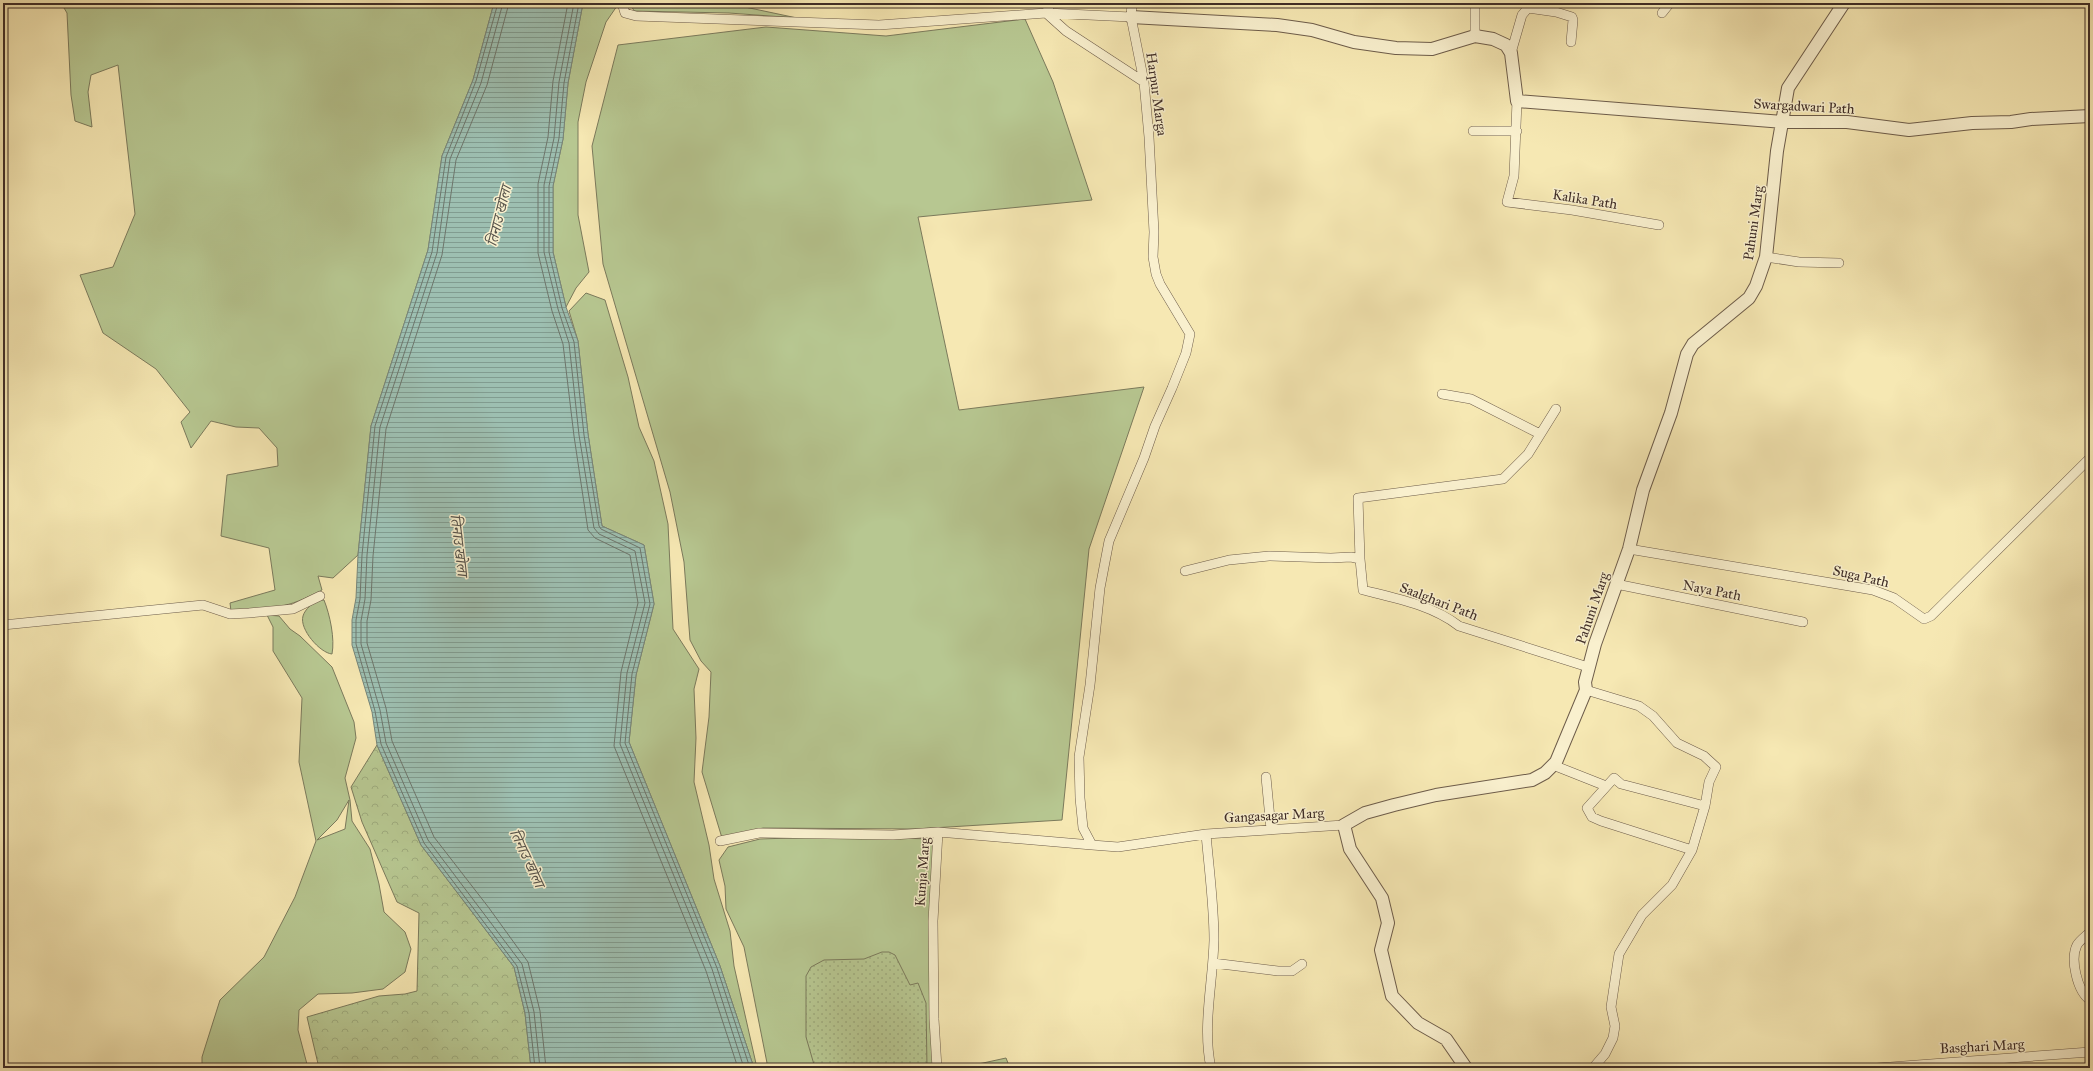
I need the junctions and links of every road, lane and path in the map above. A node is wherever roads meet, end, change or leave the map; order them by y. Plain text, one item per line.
1 (622, 3) edge
2 (1051, 3) edge
3 (1132, 3) edge
4 (1475, 3) edge
5 (1670, 3) edge
6 (1844, 3) edge
7 (1046, 13) junction
8 (1662, 13) dead end
9 (1131, 16) junction
10 (1475, 36) junction
11 (1571, 42) dead end
12 (1511, 53) junction
13 (1144, 82) junction
14 (1517, 101) junction
15 (2090, 116) edge
16 (1782, 122) junction
17 (1472, 131) dead end
18 (1517, 131) junction
19 (1658, 225) dead end
20 (1766, 257) junction
21 (1839, 263) dead end
22 (1442, 394) dead end
23 (1556, 409) dead end
24 (1540, 434) junction
25 (2089, 459) dead end
26 (1629, 548) junction
27 (1360, 559) junction
28 (1185, 571) dead end
29 (1616, 584) junction
30 (320, 596) dead end
31 (1803, 622) dead end
32 (3, 625) edge
33 (1588, 667) junction
34 (1586, 690) junction
35 (1553, 765) junction
36 (1266, 777) dead end
37 (1606, 786) junction
38 (1705, 806) junction
39 (1344, 825) junction
40 (1271, 829) junction
41 (938, 832) junction
42 (1206, 834) junction
43 (720, 841) dead end
44 (1092, 845) junction
45 (1692, 850) junction
46 (2090, 932) edge
47 (1213, 963) junction
48 (1302, 964) dead end
49 (2090, 1000) edge
50 (2090, 1052) edge
51 (937, 1068) edge
52 (1211, 1068) edge
53 (1466, 1068) edge
54 (1593, 1068) edge
55 (1877, 1068) edge

1 - 7 street
2 - 7 street
3 - 9 street, Harpur Marga
4 - 10 street
5 - 8 street
6 - 16 street, Pahuni Marg
7 - 9 street
7 - 13 street
9 - 10 street
9 - 13 street, Harpur Marga
10 - 12 street
11 - 12 street
12 - 14 street
13 - 44 street, Harpur Marga
14 - 16 street, Swargadwari Path
14 - 18 street
15 - 16 street, Swargadwari Path
16 - 20 street, Pahuni Marg
17 - 18 street
18 - 19 street, Kalika Path
20 - 21 street
20 - 26 street, Pahuni Marg
22 - 24 street
23 - 24 street
24 - 27 street
25 - 26 street, Suga Path
26 - 29 street, Pahuni Marg
27 - 28 street
27 - 33 street, Saalghari Path
29 - 31 street, Naya Path
29 - 33 street, Pahuni Marg
30 - 32 street
33 - 34 street, Pahuni Marg
34 - 35 street, Pahuni Marg
34 - 38 street
35 - 37 street
35 - 39 street, Pahuni Marg
36 - 40 street
37 - 38 street
37 - 45 street
38 - 45 street
39 - 40 street, Gangasagar Marg
39 - 53 street
40 - 42 street, Gangasagar Marg
41 - 43 street
41 - 44 street, Kunja Marg
41 - 51 street, Kunja Marg
42 - 44 street, Gangasagar Marg
42 - 47 street
45 - 54 street
46 - 49 street
47 - 48 street
47 - 52 street
50 - 55 street, Basghari Marg

